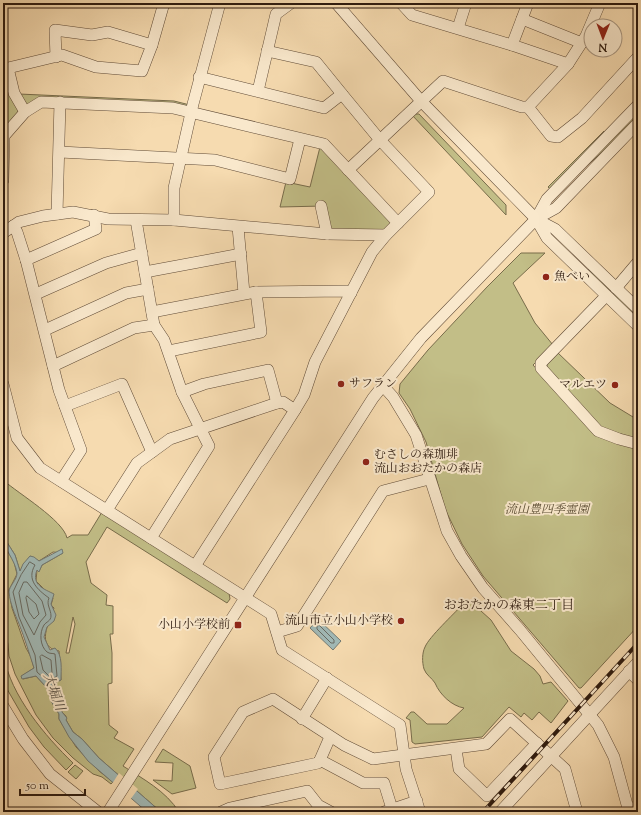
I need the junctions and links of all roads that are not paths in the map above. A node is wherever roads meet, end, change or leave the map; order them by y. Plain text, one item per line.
1 (164, 3) edge
2 (220, 3) edge
3 (291, 3) edge
4 (336, 3) edge
5 (401, 3) edge
6 (466, 3) edge
7 (528, 3) edge
8 (600, 3) edge
9 (522, 19) junction
10 (458, 28) junction
11 (582, 43) junction
12 (152, 45) junction
13 (512, 45) junction
14 (267, 51) junction
15 (56, 57) junction
16 (638, 57) edge
17 (568, 64) junction
18 (199, 77) junction
19 (258, 91) junction
20 (342, 94) junction
21 (421, 101) junction
22 (60, 102) junction
23 (638, 105) edge
24 (528, 107) junction
25 (24, 112) junction
26 (191, 112) junction
27 (638, 123) edge
28 (300, 139) junction
29 (380, 140) junction
30 (60, 152) junction
31 (181, 159) junction
32 (348, 170) junction
33 (3, 180) edge
34 (321, 206) dead end
35 (57, 214) junction
36 (94, 215) junction
37 (536, 219) junction
38 (136, 220) junction
39 (174, 220) junction
40 (398, 223) junction
41 (12, 226) junction
42 (238, 227) junction
43 (3, 233) edge
44 (327, 234) junction
45 (386, 235) junction
46 (142, 253) junction
47 (241, 254) junction
48 (26, 260) junction
49 (638, 262) edge
50 (145, 272) junction
51 (616, 288) junction
52 (148, 289) junction
53 (256, 292) junction
54 (244, 293) junction
55 (351, 293) junction
56 (36, 294) junction
57 (606, 296) junction
58 (638, 309) edge
59 (152, 312) junction
60 (154, 325) junction
61 (638, 326) edge
62 (44, 330) junction
63 (169, 351) junction
64 (53, 366) junction
65 (3, 384) edge
66 (384, 387) junction
67 (182, 392) junction
68 (277, 403) junction
69 (65, 406) junction
70 (295, 410) junction
71 (200, 429) junction
72 (638, 444) edge
73 (152, 452) junction
74 (429, 479) junction
75 (62, 481) junction
76 (107, 510) junction
77 (151, 538) junction
78 (195, 566) junction
79 (245, 598) junction
80 (276, 632) junction
81 (638, 662) edge
82 (629, 671) junction
83 (327, 678) junction
84 (638, 680) edge
85 (3, 706) edge
86 (590, 714) junction
87 (302, 718) junction
88 (330, 737) junction
89 (537, 743) junction
90 (456, 749) junction
91 (404, 755) junction
92 (551, 756) junction
93 (320, 760) junction
94 (418, 807) edge
95 (110, 808) edge
96 (632, 809) edge
97 (390, 811) edge
98 (98, 812) edge
99 (221, 812) edge
100 (331, 812) edge
101 (500, 812) edge
102 (577, 812) edge

1 - 12 street
2 - 18 street
3 - 14 street
4 - 21 street
5 - 10 street
6 - 10 street
7 - 9 street
8 - 11 street
9 - 11 street
9 - 13 street
10 - 13 street
11 - 17 street
12 - 15 street
12 - 15 street
13 - 17 street
14 - 19 street
14 - 20 street
15 - 25 street
16 - 24 street
17 - 24 street
18 - 19 street
18 - 26 street
19 - 20 street
20 - 29 street
21 - 24 street
21 - 29 street
21 - 37 street
22 - 25 street
22 - 26 street
22 - 30 street
23 - 37 street
25 - 33 street
26 - 28 street
26 - 31 street
27 - 37 street
28 - 31 street
28 - 32 street
29 - 32 street
29 - 40 street
30 - 31 street
30 - 35 street
31 - 39 street
32 - 40 street
34 - 44 street
35 - 36 street
35 - 41 street
36 - 38 street
36 - 48 street
37 - 51 street
37 - 57 street
37 - 66 street
38 - 39 street
38 - 46 street
39 - 42 street
40 - 45 street
41 - 43 street
41 - 48 street
42 - 44 street
42 - 47 street
44 - 45 street
45 - 55 street
46 - 50 street
46 - 56 street
47 - 50 street
47 - 54 street
48 - 56 street
49 - 51 street
50 - 52 street
51 - 58 street
52 - 59 street
52 - 62 street
53 - 54 street
53 - 55 street
53 - 63 street
54 - 59 street
55 - 70 street
56 - 62 street
57 - 61 street
57 - 72 street
59 - 60 street
60 - 63 street
60 - 64 street
62 - 64 street
63 - 67 street
64 - 69 street
65 - 75 street
66 - 74 street
66 - 79 street
67 - 68 street
67 - 71 street
68 - 70 street
68 - 71 street
69 - 73 street
69 - 75 street
70 - 78 street
71 - 73 street
71 - 77 street
73 - 76 street
74 - 80 street
74 - 86 street
75 - 76 street
76 - 77 street
77 - 78 street
78 - 79 street
79 - 80 street
79 - 95 street
80 - 83 street
81 - 82 street
82 - 84 street
82 - 86 street
83 - 87 street
83 - 91 street
85 - 98 street
86 - 92 street
86 - 96 street
87 - 88 street
87 - 93 street
88 - 91 street
88 - 93 street
89 - 90 street
89 - 90 street
89 - 92 street
90 - 91 street
91 - 94 street
92 - 101 street
92 - 102 street
93 - 97 street
94 - 97 street
99 - 100 street

